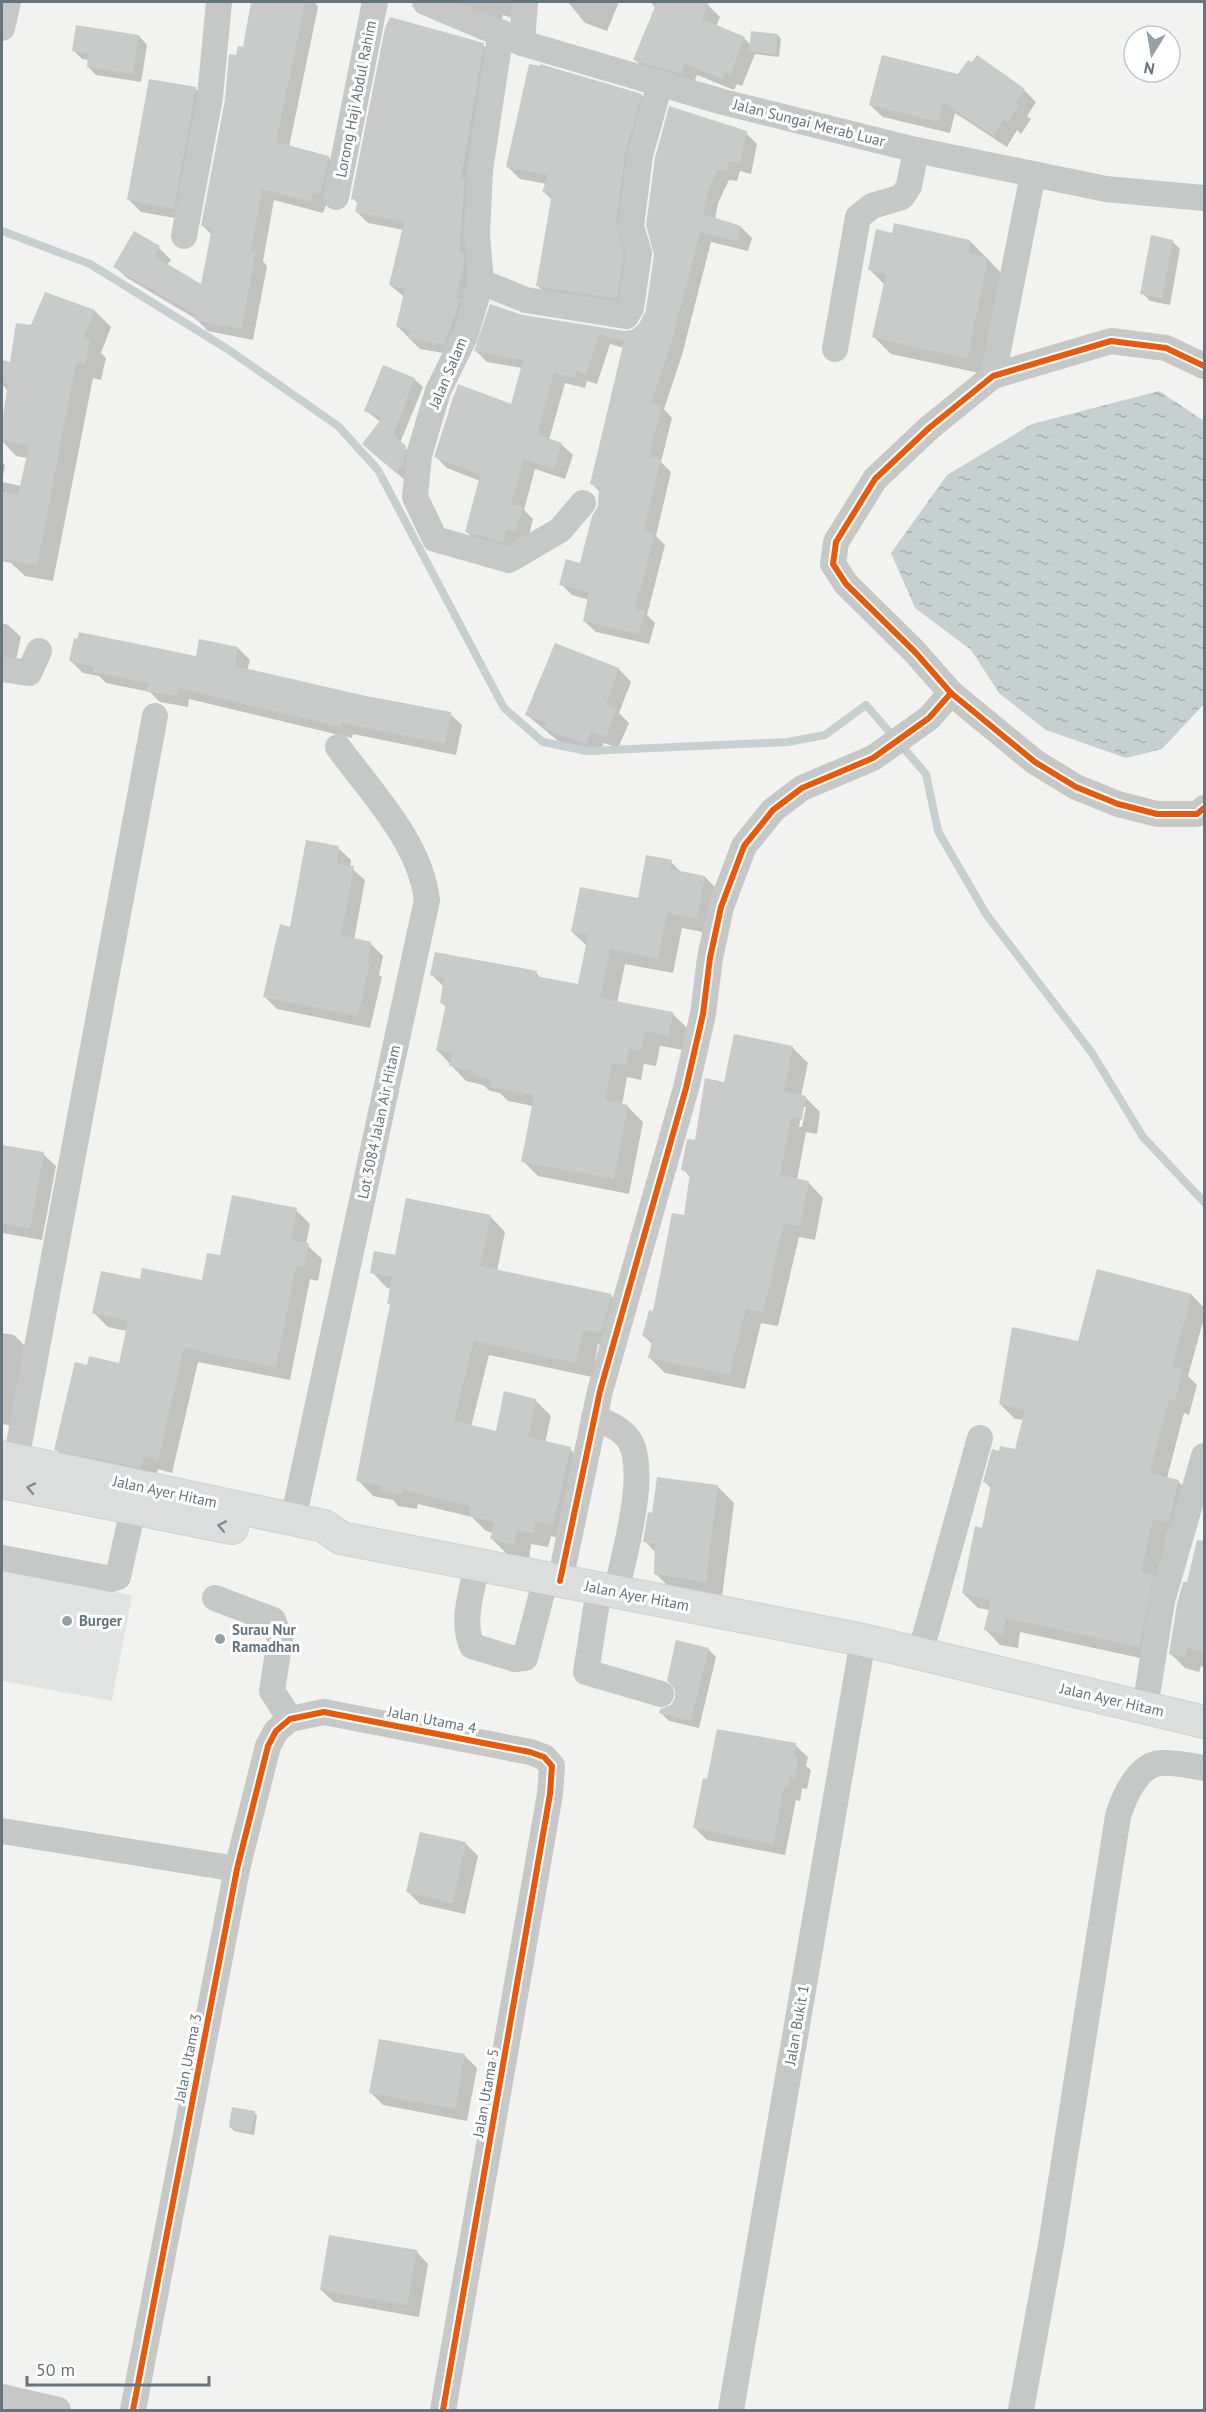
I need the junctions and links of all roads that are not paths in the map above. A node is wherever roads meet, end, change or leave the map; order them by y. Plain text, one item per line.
1 (8, 2) edge
2 (219, 2) edge
3 (375, 2) edge
4 (425, 2) edge
5 (525, 2) edge
6 (2, 28) edge
7 (512, 38) junction
8 (660, 84) junction
9 (916, 150) junction
10 (1033, 174) junction
11 (336, 197) dead end
12 (1204, 198) edge
13 (184, 236) dead end
14 (481, 282) junction
15 (835, 349) dead end
16 (1204, 366) edge
17 (993, 376) junction
18 (583, 503) dead end
19 (39, 651) dead end
20 (2, 669) edge
21 (951, 693) junction
22 (155, 717) dead end
23 (338, 747) dead end
24 (1202, 814) edge
25 (594, 1418) junction
26 (980, 1438) dead end
27 (8, 1452) edge
28 (1204, 1456) edge
29 (133, 1509) junction
30 (293, 1520) junction
31 (341, 1538) junction
32 (2, 1558) edge
33 (477, 1565) junction
34 (553, 1580) junction
35 (608, 1591) junction
36 (215, 1598) dead end
37 (863, 1640) junction
38 (920, 1654) junction
39 (661, 1694) dead end
40 (1145, 1708) junction
41 (290, 1719) junction
42 (1204, 1722) edge
43 (1204, 1768) edge
44 (552, 1780) joint
45 (2, 1831) edge
46 (237, 1869) junction
47 (2, 2397) edge
48 (58, 2410) edge
49 (133, 2410) edge
50 (443, 2410) edge
51 (731, 2410) edge
52 (1021, 2410) edge

1 - 6 street
2 - 13 street
3 - 11 street, Lorong Haji Abdul Rahim
4 - 7 street, Jalan Sungai Merab Luar
5 - 7 street, Jalan Salam
7 - 8 street, Jalan Sungai Merab Luar
7 - 14 street, Jalan Salam
8 - 9 street, Jalan Sungai Merab Luar
8 - 14 street
9 - 10 street, Jalan Sungai Merab Luar
9 - 15 street
10 - 12 street, Jalan Sungai Merab Luar
10 - 17 street
14 - 18 street, Jalan Salam
16 - 17 street
17 - 21 street
19 - 20 street
21 - 24 street
21 - 25 street
22 - 27 street
23 - 30 street, Lot 3084 Jalan Air Hitam
25 - 34 street
25 - 35 street
26 - 38 street
29 -> 27 main road
27 - 30 main road, Jalan Ayer Hitam
28 - 40 street
31 -> 29 main road
29 - 32 street
30 - 31 main road, Jalan Ayer Hitam
31 - 33 main road, Jalan Ayer Hitam
33 - 34 main road, Jalan Ayer Hitam
33 - 34 street
34 - 35 main road, Jalan Ayer Hitam
35 - 37 main road, Jalan Ayer Hitam
35 - 39 street
36 - 41 street
37 - 38 main road, Jalan Ayer Hitam
37 - 51 street, Jalan Bukit 1
38 - 40 main road, Jalan Ayer Hitam
40 - 42 main road, Jalan Ayer Hitam
41 - 44 street, Jalan Utama 4
41 - 46 street, Jalan Utama 3
43 - 52 street
44 - 50 street, Jalan Utama 5
45 - 46 street
46 - 49 street, Jalan Utama 3
47 - 48 street

